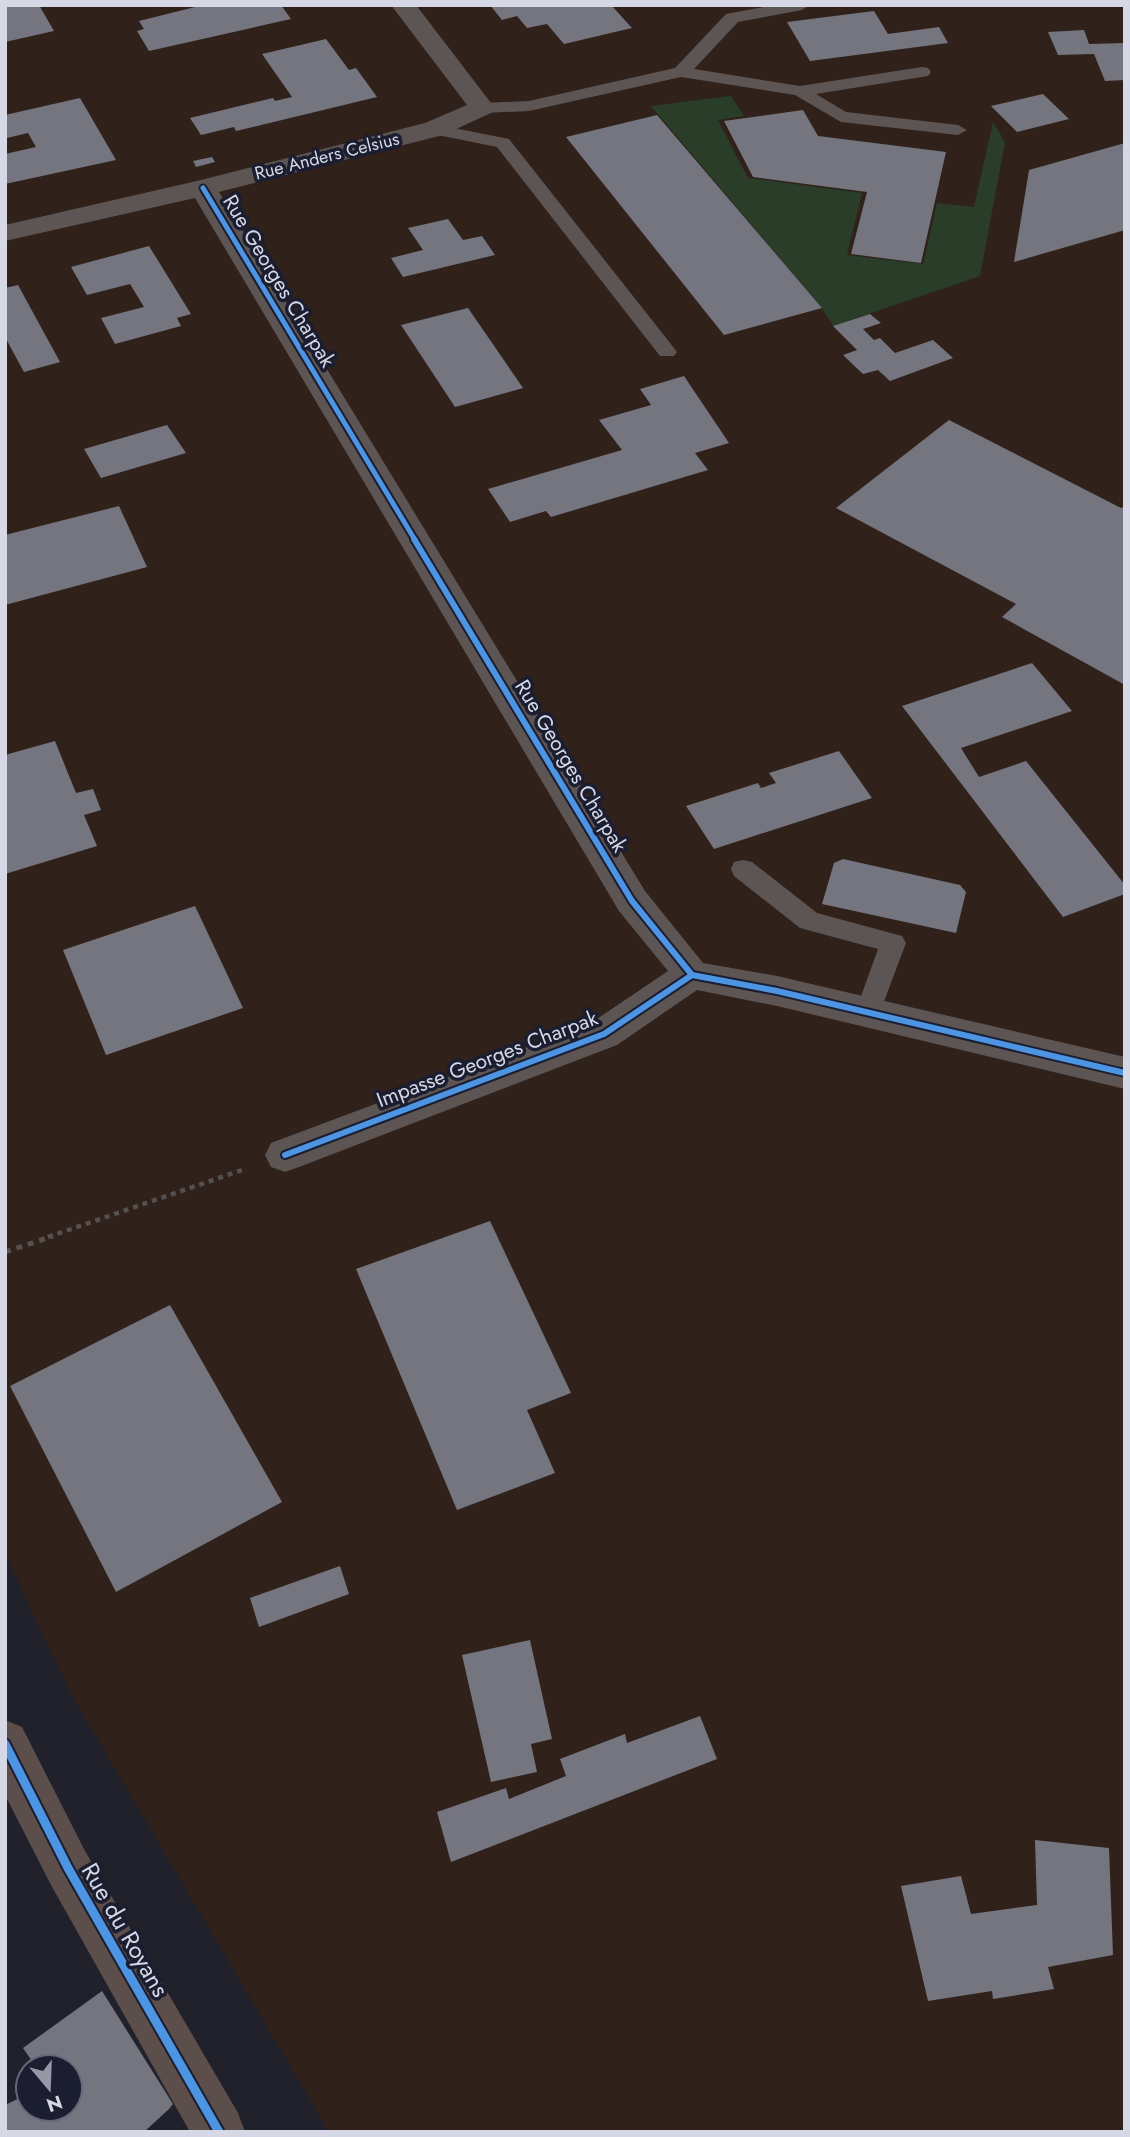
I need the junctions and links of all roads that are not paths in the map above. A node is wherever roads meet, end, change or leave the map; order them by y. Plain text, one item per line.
1 (403, 5) edge
2 (802, 5) edge
3 (681, 72) junction
4 (922, 72) dead end
5 (800, 91) junction
6 (482, 108) junction
7 (434, 129) junction
8 (958, 130) dead end
9 (202, 188) junction
10 (5, 233) edge
11 (667, 352) dead end
12 (743, 869) dead end
13 (692, 975) junction
14 (868, 1013) junction
15 (1125, 1073) edge
16 (285, 1155) road end
17 (5, 1744) edge
18 (219, 2132) edge

1 - 6 street
2 - 3 lane
3 - 5 lane
3 - 6 lane
4 - 5 lane
5 - 8 lane
6 - 7 street, Rue Anders Celsius
7 - 9 street, Rue Anders Celsius
7 - 11 lane
9 - 10 street, Rue Anders Celsius
9 - 13 street, Rue Georges Charpak
12 - 14 lane
13 - 14 street
13 - 16 street, Impasse Georges Charpak
14 - 15 street
17 - 18 street, Rue du Royans

